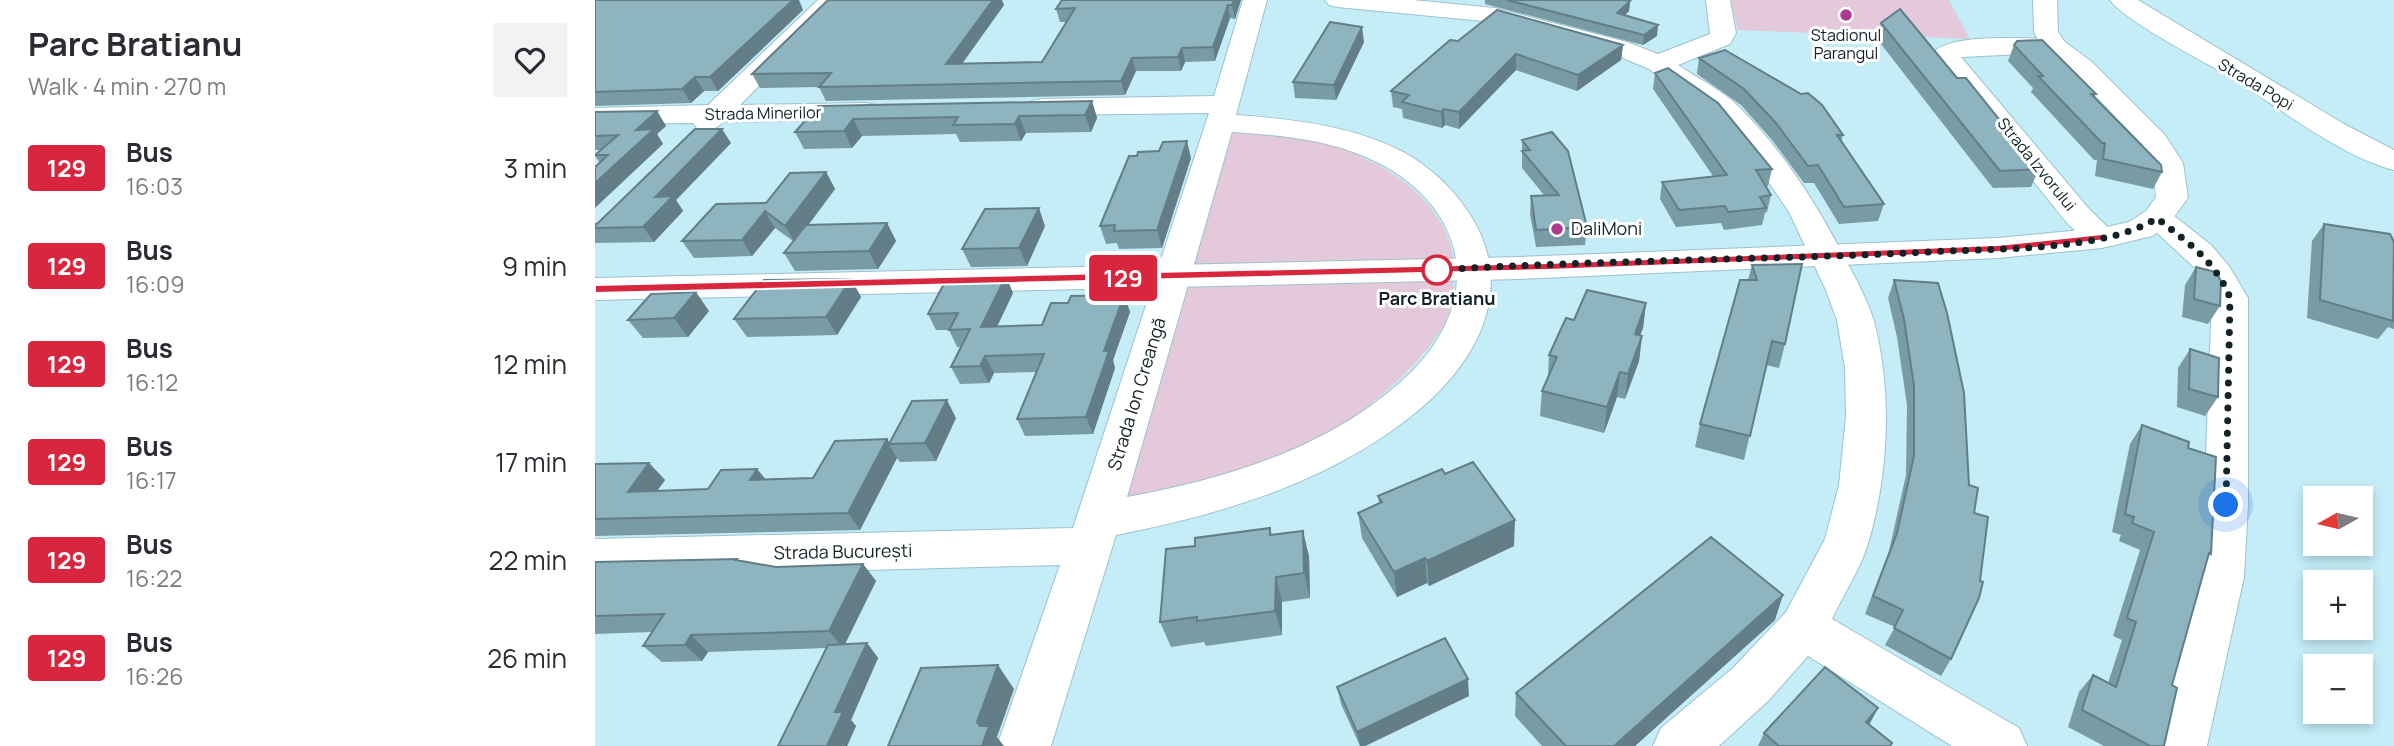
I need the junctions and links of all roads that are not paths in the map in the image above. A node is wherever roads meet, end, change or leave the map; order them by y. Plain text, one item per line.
1 (832, 0) edge
2 (1255, 0) edge
3 (1336, 0) edge
4 (1718, 0) edge
5 (2045, 0) edge
6 (2122, 0) edge
7 (803, 1) edge
8 (2055, 47) junction
9 (1658, 63) junction
10 (1022, 107) edge
11 (897, 110) edge
12 (715, 114) junction
13 (1223, 114) junction
14 (595, 116) edge
15 (685, 143) edge
16 (2394, 161) edge
17 (2157, 218) junction
18 (2102, 238) junction
19 (1827, 257) junction
20 (1475, 269) junction
21 (1174, 276) junction
22 (595, 289) edge
23 (1094, 533) junction
24 (595, 558) edge
25 (1803, 626) junction
26 (1024, 746) edge
27 (1680, 746) edge
28 (2000, 746) edge
29 (2181, 746) edge

1 - 7 street
1 - 12 street
2 - 13 street, Strada Ion Creangă
3 - 9 street
4 - 9 street
5 - 8 street
6 - 16 street, Strada Popi
8 - 17 street
8 - 18 street, Strada Izvorului
9 - 19 street
10 - 13 street
11 - 12 street, Strada Minerilor
12 - 14 street, Strada Minerilor
12 - 15 street
13 - 20 street
13 - 21 street, Strada Ion Creangă
17 - 18 street
17 - 29 street
18 - 19 street
19 - 20 street
19 - 25 street
20 - 21 street
20 - 23 street, Strada București
21 - 22 street
21 - 23 street, Strada Ion Creangă
23 - 24 street, Strada București
23 - 26 street, Strada Ion Creangă
25 - 27 street
25 - 28 street

